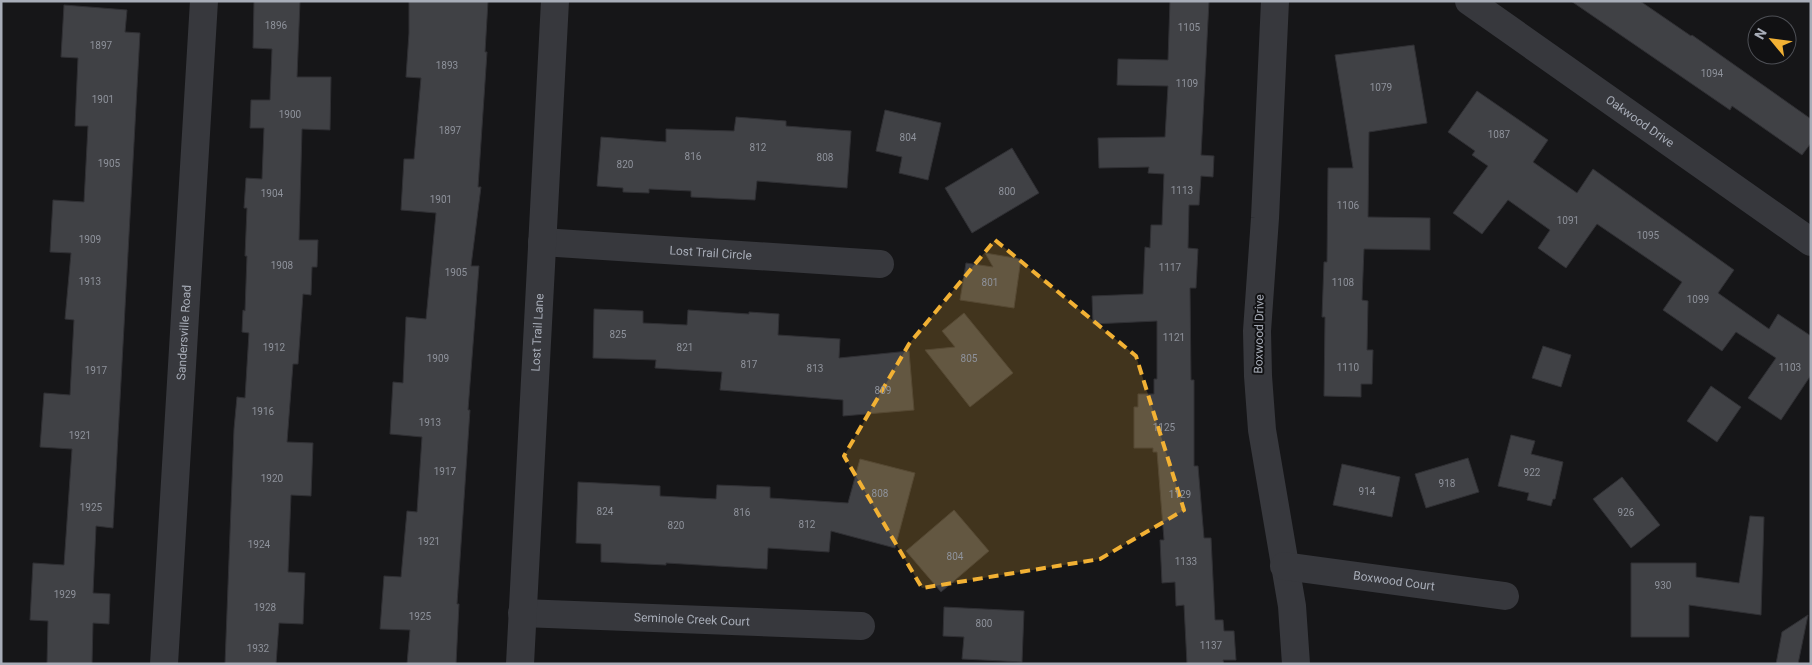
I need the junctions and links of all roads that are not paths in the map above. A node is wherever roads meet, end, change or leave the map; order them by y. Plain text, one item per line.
1 (204, 1) edge
2 (555, 1) edge
3 (1275, 1) edge
4 (1468, 1) edge
5 (542, 242) junction
6 (1811, 242) edge
7 (880, 264) dead end
8 (1284, 566) junction
9 (1505, 596) dead end
10 (522, 613) junction
11 (861, 626) dead end
12 (164, 664) edge
13 (520, 664) edge
14 (1296, 664) edge

1 - 12 street, Sandersville Road
2 - 5 street, Lost Trail Lane
3 - 8 street, Boxwood Drive
4 - 6 street, Oakwood Drive
5 - 7 street, Lost Trail Circle
5 - 10 street, Lost Trail Lane
8 - 9 street, Boxwood Court
8 - 14 street, Boxwood Drive
10 - 11 street, Seminole Creek Court
10 - 13 street, Lost Trail Lane

